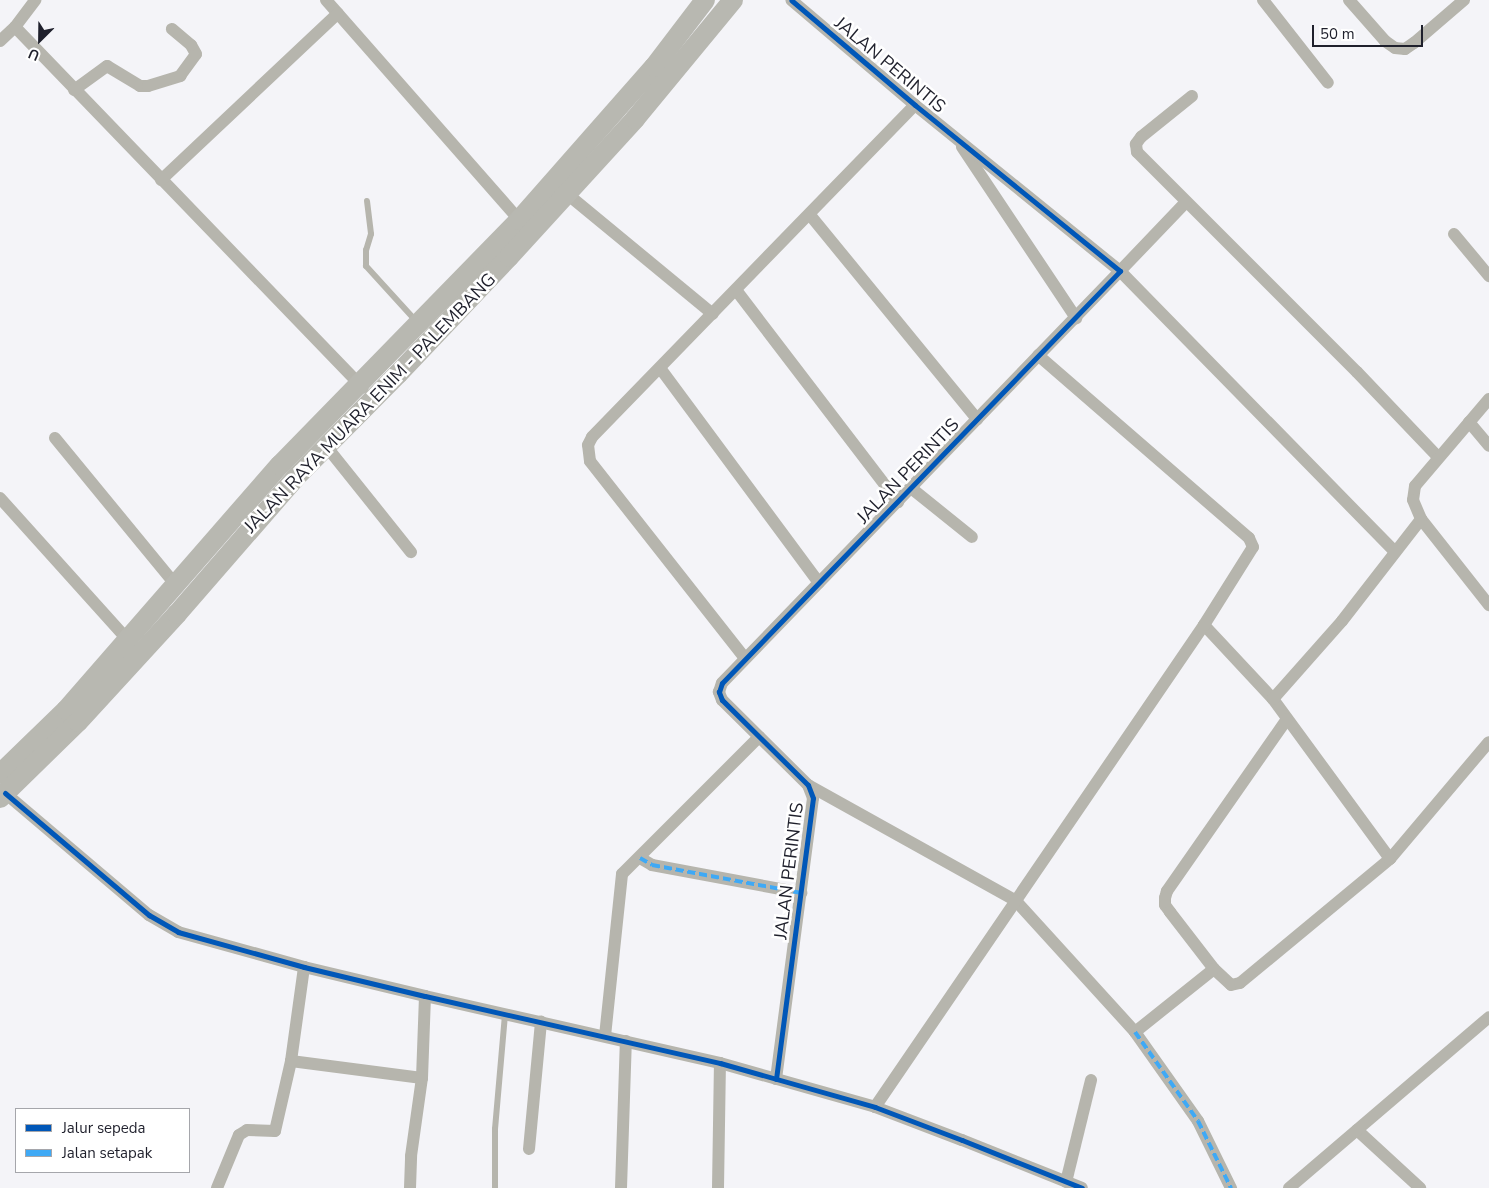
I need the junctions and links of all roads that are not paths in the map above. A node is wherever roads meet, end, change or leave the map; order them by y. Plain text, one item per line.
1 (35, 0) edge
2 (326, 0) edge
3 (705, 0) edge
4 (733, 0) edge
5 (791, 0) edge
6 (1263, 0) edge
7 (1349, 0) edge
8 (1464, 0) edge
9 (338, 13) junction
10 (15, 27) junction
11 (172, 29) dead end
12 (0, 41) edge
13 (1328, 83) dead end
14 (74, 90) junction
15 (1192, 96) dead end
16 (915, 104) junction
17 (955, 137) junction
18 (161, 180) junction
19 (566, 194) junction
20 (367, 202) dead end
21 (1186, 202) junction
22 (810, 215) junction
23 (519, 220) junction
24 (1454, 234) dead end
25 (1120, 271) junction
26 (1489, 276) edge
27 (736, 290) junction
28 (712, 314) junction
29 (1076, 318) junction
30 (419, 323) junction
31 (1038, 356) junction
32 (660, 368) junction
33 (359, 384) junction
34 (374, 399) junction
35 (1489, 399) edge
36 (977, 419) junction
37 (1469, 422) junction
38 (55, 438) dead end
39 (326, 446) junction
40 (1489, 446) edge
41 (1438, 457) junction
42 (911, 488) junction
43 (0, 498) edge
44 (898, 502) junction
45 (1421, 519) junction
46 (972, 537) dead end
47 (411, 552) dead end
48 (1395, 552) junction
49 (819, 582) junction
50 (175, 584) junction
51 (1489, 604) edge
52 (1204, 625) junction
53 (128, 640) junction
54 (744, 658) junction
55 (1273, 699) junction
56 (1287, 719) junction
57 (759, 737) junction
58 (1489, 742) edge
59 (808, 785) junction
60 (2, 788) edge
61 (640, 858) junction
62 (1390, 859) junction
63 (801, 893) junction
64 (1016, 901) junction
65 (304, 967) junction
66 (1214, 969) junction
67 (424, 996) junction
68 (505, 1014) junction
69 (1489, 1017) edge
70 (541, 1022) junction
71 (1135, 1032) junction
72 (605, 1036) junction
73 (626, 1041) junction
74 (292, 1062) junction
75 (720, 1063) junction
76 (422, 1078) junction
77 (776, 1079) junction
78 (1091, 1080) dead end
79 (875, 1108) junction
80 (1357, 1130) junction
81 (530, 1149) dead end
82 (1066, 1182) junction
83 (217, 1188) edge
84 (410, 1188) edge
85 (495, 1188) edge
86 (621, 1188) edge
87 (718, 1188) edge
88 (1082, 1188) edge
89 (1231, 1188) edge
90 (1289, 1188) edge
91 (1420, 1188) edge

1 - 10 street
2 - 9 street
3 - 23 main road, JALAN RAYA MUARA ENIM - PALEMBANG
4 - 19 main road, JALAN RAYA MUARA ENIM - PALEMBANG
5 - 16 street, JALAN PERINTIS
6 - 13 street
7 - 8 street
9 - 18 street
9 - 23 street
10 - 12 street
10 - 14 street
11 - 14 street
14 - 18 street
15 - 21 street
16 - 17 street, JALAN PERINTIS
16 - 22 street
17 - 25 street, JALAN PERINTIS
17 - 29 street
18 - 33 street
19 - 28 street
19 - 34 main road, JALAN RAYA MUARA ENIM - PALEMBANG
20 - 30 lane
21 - 25 street
21 - 41 street
22 - 27 street
22 - 36 street
23 - 30 main road, JALAN RAYA MUARA ENIM - PALEMBANG
24 - 26 street
25 - 29 street, JALAN PERINTIS
25 - 48 street
27 - 28 street
27 - 44 street
28 - 32 street
29 - 31 street, JALAN PERINTIS
30 - 33 main road, JALAN RAYA MUARA ENIM - PALEMBANG
31 - 36 street, JALAN PERINTIS
31 - 52 street
32 - 49 street
32 - 54 street
33 - 34 street
33 - 50 main road, JALAN RAYA MUARA ENIM - PALEMBANG
34 - 39 main road, JALAN RAYA MUARA ENIM - PALEMBANG
35 - 37 street
36 - 42 street, JALAN PERINTIS
37 - 40 street
37 - 41 street
38 - 50 street
39 - 47 street
39 - 60 main road, JALAN RAYA MUARA ENIM - PALEMBANG
41 - 45 street
42 - 44 street, JALAN PERINTIS
42 - 46 street
43 - 53 street
44 - 49 street, JALAN PERINTIS
45 - 48 street
45 - 51 street
48 - 55 street
49 - 54 street, JALAN PERINTIS
50 - 53 main road, JALAN RAYA MUARA ENIM - PALEMBANG
52 - 55 street
52 - 64 street
53 - 60 main road, JALAN RAYA MUARA ENIM - PALEMBANG
54 - 57 street, JALAN PERINTIS
55 - 56 street
56 - 62 street
56 - 66 street
57 - 59 street, JALAN PERINTIS
57 - 61 street
58 - 62 street
59 - 63 street, JALAN PERINTIS
59 - 64 street
60 - 65 street
61 - 63 street
61 - 72 street
62 - 66 street
63 - 77 street, JALAN PERINTIS
64 - 71 street
64 - 79 street
65 - 67 street
65 - 74 street
66 - 71 street
67 - 68 street
67 - 76 street
68 - 70 street
68 - 85 lane
69 - 80 street
70 - 72 street
70 - 81 street
71 - 89 street
72 - 73 street
73 - 75 street
73 - 86 street
74 - 76 street
74 - 83 street
75 - 77 street
75 - 87 street
76 - 84 street
77 - 79 street
78 - 82 street
79 - 82 street
80 - 90 street
80 - 91 street
82 - 88 street

